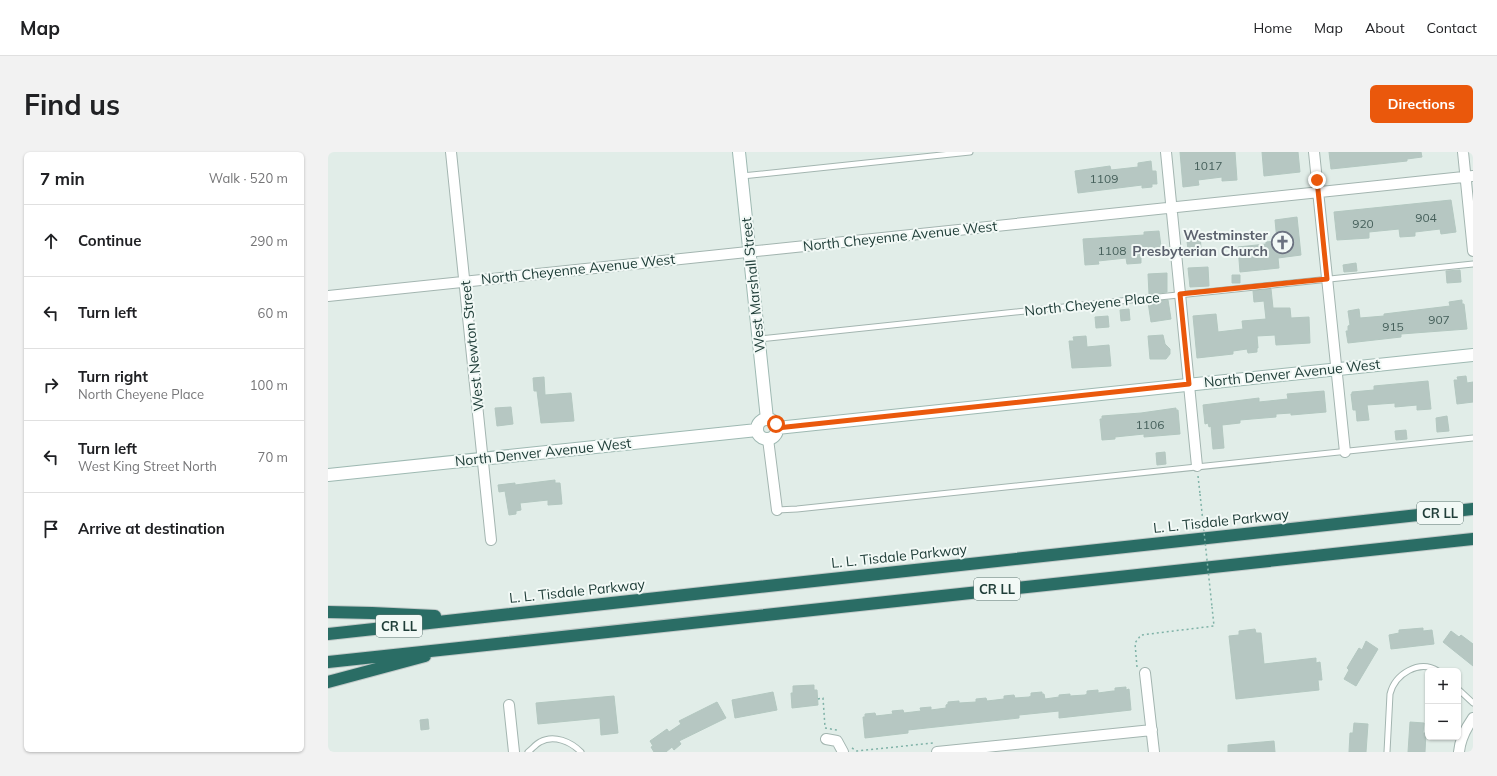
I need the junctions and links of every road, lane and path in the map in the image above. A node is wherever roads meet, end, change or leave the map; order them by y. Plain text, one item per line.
1 (452, 152) edge
2 (739, 152) edge
3 (970, 152) edge
4 (1166, 152) edge
5 (1314, 152) edge
6 (1463, 152) edge
7 (742, 176) junction
8 (1469, 177) edge
9 (1319, 192) junction
10 (1171, 207) junction
11 (749, 251) junction
12 (1473, 251) edge
13 (1473, 264) edge
14 (1327, 279) junction
15 (465, 281) junction
16 (1180, 294) junction
17 (328, 296) edge
18 (759, 339) junction
19 (1473, 355) edge
20 (1336, 369) junction
21 (1189, 384) junction
22 (767, 419) junction
23 (777, 428) junction
24 (757, 430) junction
25 (1473, 438) edge
26 (768, 439) junction
27 (1345, 452) junction
28 (484, 458) junction
29 (1197, 470) junction
30 (328, 475) edge
31 (1473, 509) edge
32 (777, 510) joint
33 (1473, 538) edge
34 (491, 540) dead end
35 (328, 612) edge
36 (470, 618) junction
37 (328, 634) edge
38 (459, 647) junction
39 (328, 662) edge
40 (1431, 668) edge
41 (1141, 672) joint
42 (328, 682) edge
43 (1461, 691) edge
44 (818, 699) dead end
45 (1473, 704) edge
46 (509, 705) dead end
47 (1473, 718) edge
48 (826, 728) junction
49 (1152, 730) junction
50 (841, 732) dead end
51 (826, 739) joint
52 (936, 747) edge
53 (847, 749) edge
54 (514, 752) edge
55 (528, 752) edge
56 (581, 752) edge
57 (1154, 752) edge
58 (1387, 752) edge
59 (1459, 752) edge

1 - 15 street, West Newton Street
2 - 7 street, West Marshall Street
3 - 7 lane
4 - 10 street
5 - 9 street
6 - 8 street
7 - 11 street, West Marshall Street
8 - 9 street, North Cheyenne Avenue West
8 - 12 street
9 - 10 street, North Cheyenne Avenue West
9 - 14 street
10 - 11 street, North Cheyenne Avenue West
10 - 16 street
11 - 15 street, North Cheyenne Avenue West
11 - 18 street, West Marshall Street
13 - 14 lane, North Cheyene Place
14 - 16 lane, North Cheyene Place
14 - 20 street
15 - 17 street, North Cheyenne Avenue West
15 - 28 street, West Newton Street
16 - 18 lane, North Cheyene Place
16 - 21 street
18 - 22 street, West Marshall Street
19 - 20 street, North Denver Avenue West
20 - 21 street, North Denver Avenue West
20 - 27 street
21 - 23 street, North Denver Avenue West
21 - 29 street
22 - 23 street
22 - 24 street
23 - 26 street
24 - 26 street
24 - 28 street, North Denver Avenue West
25 - 27 lane
26 - 32 street
27 - 29 lane
28 - 30 street, North Denver Avenue West
28 - 34 street, West Newton Street
29 - 32 lane
29 - 41 path, bridge
31 - 36 highway, L. L. Tisdale Parkway / CR LL
33 - 38 highway, CR LL
35 - 36 highway
36 - 37 highway, L. L. Tisdale Parkway / CR LL
38 - 39 highway, CR LL
38 - 42 highway
40 - 58 lane
41 - 49 street
43 - 45 lane
44 - 48 path
46 - 54 street
47 - 59 street
48 - 50 path
48 - 51 path
49 - 52 street
49 - 57 street
51 - 53 street
52 - 53 path
55 - 56 lane

